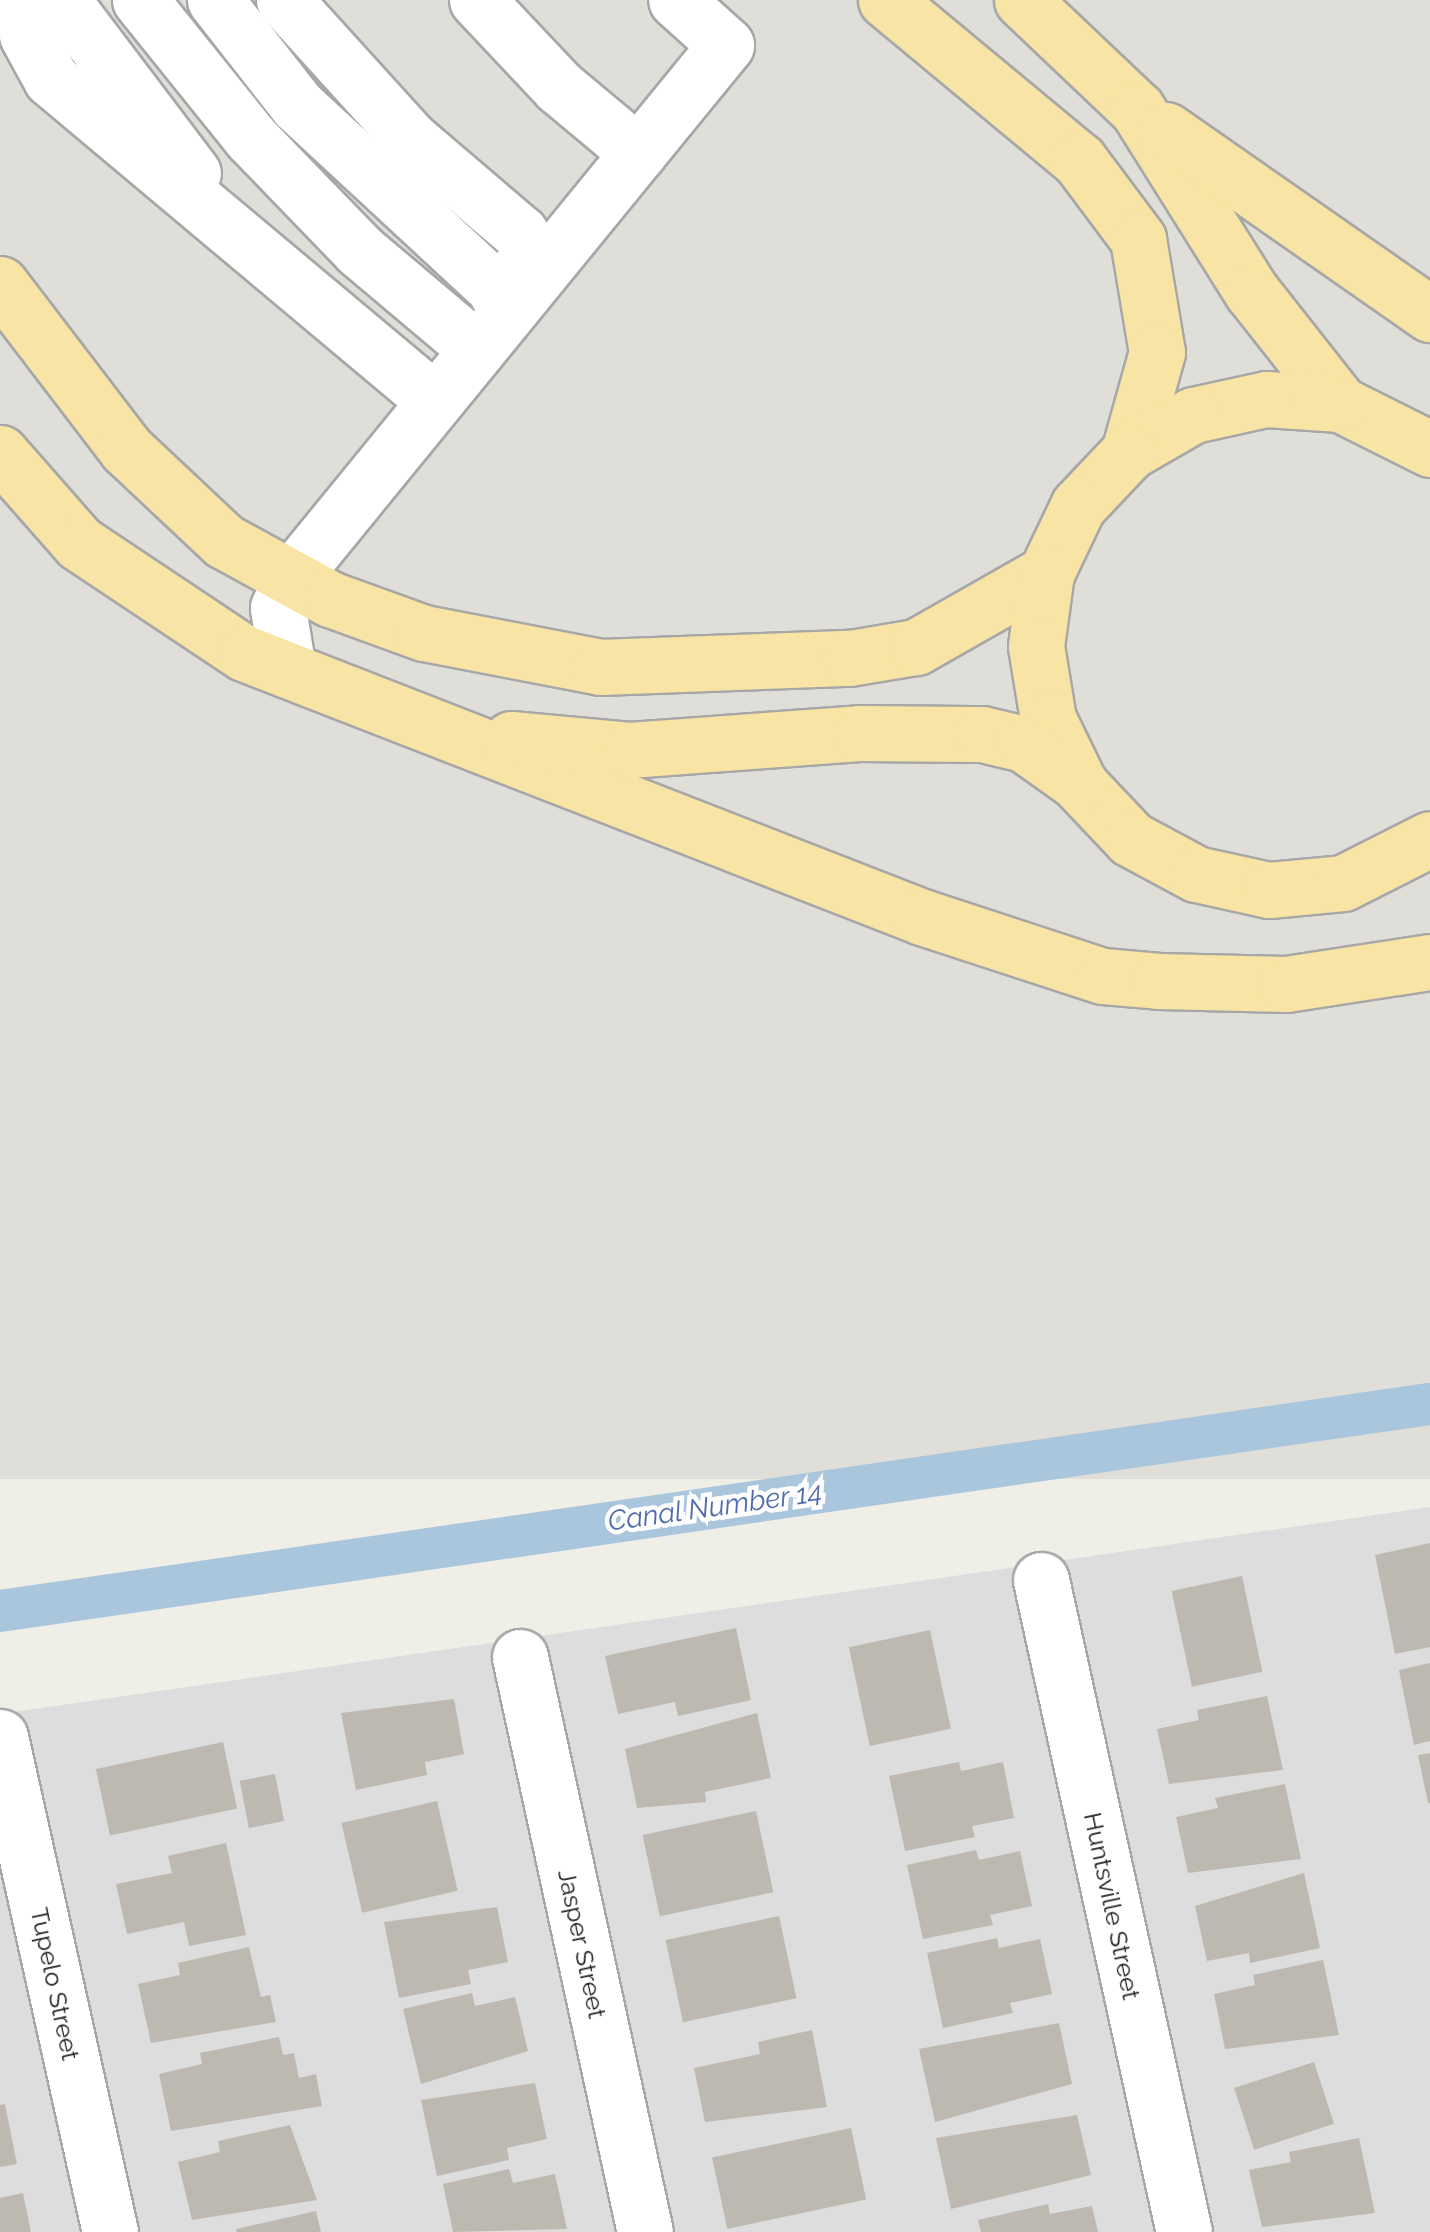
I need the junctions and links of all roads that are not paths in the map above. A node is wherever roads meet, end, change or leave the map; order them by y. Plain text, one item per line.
1 (23, 0) edge
2 (62, 0) edge
3 (140, 0) edge
4 (215, 0) edge
5 (284, 0) edge
6 (477, 0) edge
7 (676, 0) edge
8 (886, 0) edge
9 (1022, 0) edge
10 (1138, 109) junction
11 (638, 153) junction
12 (227, 226) junction
13 (0, 284) edge
14 (499, 292) junction
15 (1430, 314) edge
16 (461, 336) junction
17 (426, 394) junction
18 (1340, 404) junction
19 (1430, 449) edge
20 (1130, 452) junction
21 (0, 453) edge
22 (1046, 573) junction
23 (291, 578) junction
24 (288, 670) junction
25 (429, 728) junction
26 (1080, 785) junction
27 (1430, 839) edge
28 (1430, 962) edge
29 (1041, 1580) dead end
30 (520, 1657) dead end
31 (0, 1736) edge
32 (110, 2232) edge
33 (645, 2232) edge
34 (1184, 2232) edge

1 - 12 street
2 - 12 street
3 - 16 street
4 - 14 street
5 - 14 street
6 - 11 street
7 - 11 street
8 - 20 main road
9 - 10 main road
10 - 15 main road
10 - 18 main road
11 - 17 street
12 - 17 street
13 - 23 main road
14 - 16 street
16 - 17 street
17 - 23 street
18 - 19 main road
18 - 20 main road
20 - 22 main road
21 - 24 main road
22 - 23 main road
22 - 26 main road
23 - 24 street
24 - 25 main road
25 - 26 main road
25 - 28 main road
26 - 27 main road
29 - 34 street, Huntsville Street
30 - 33 street, Jasper Street
31 - 32 street, Tupelo Street

